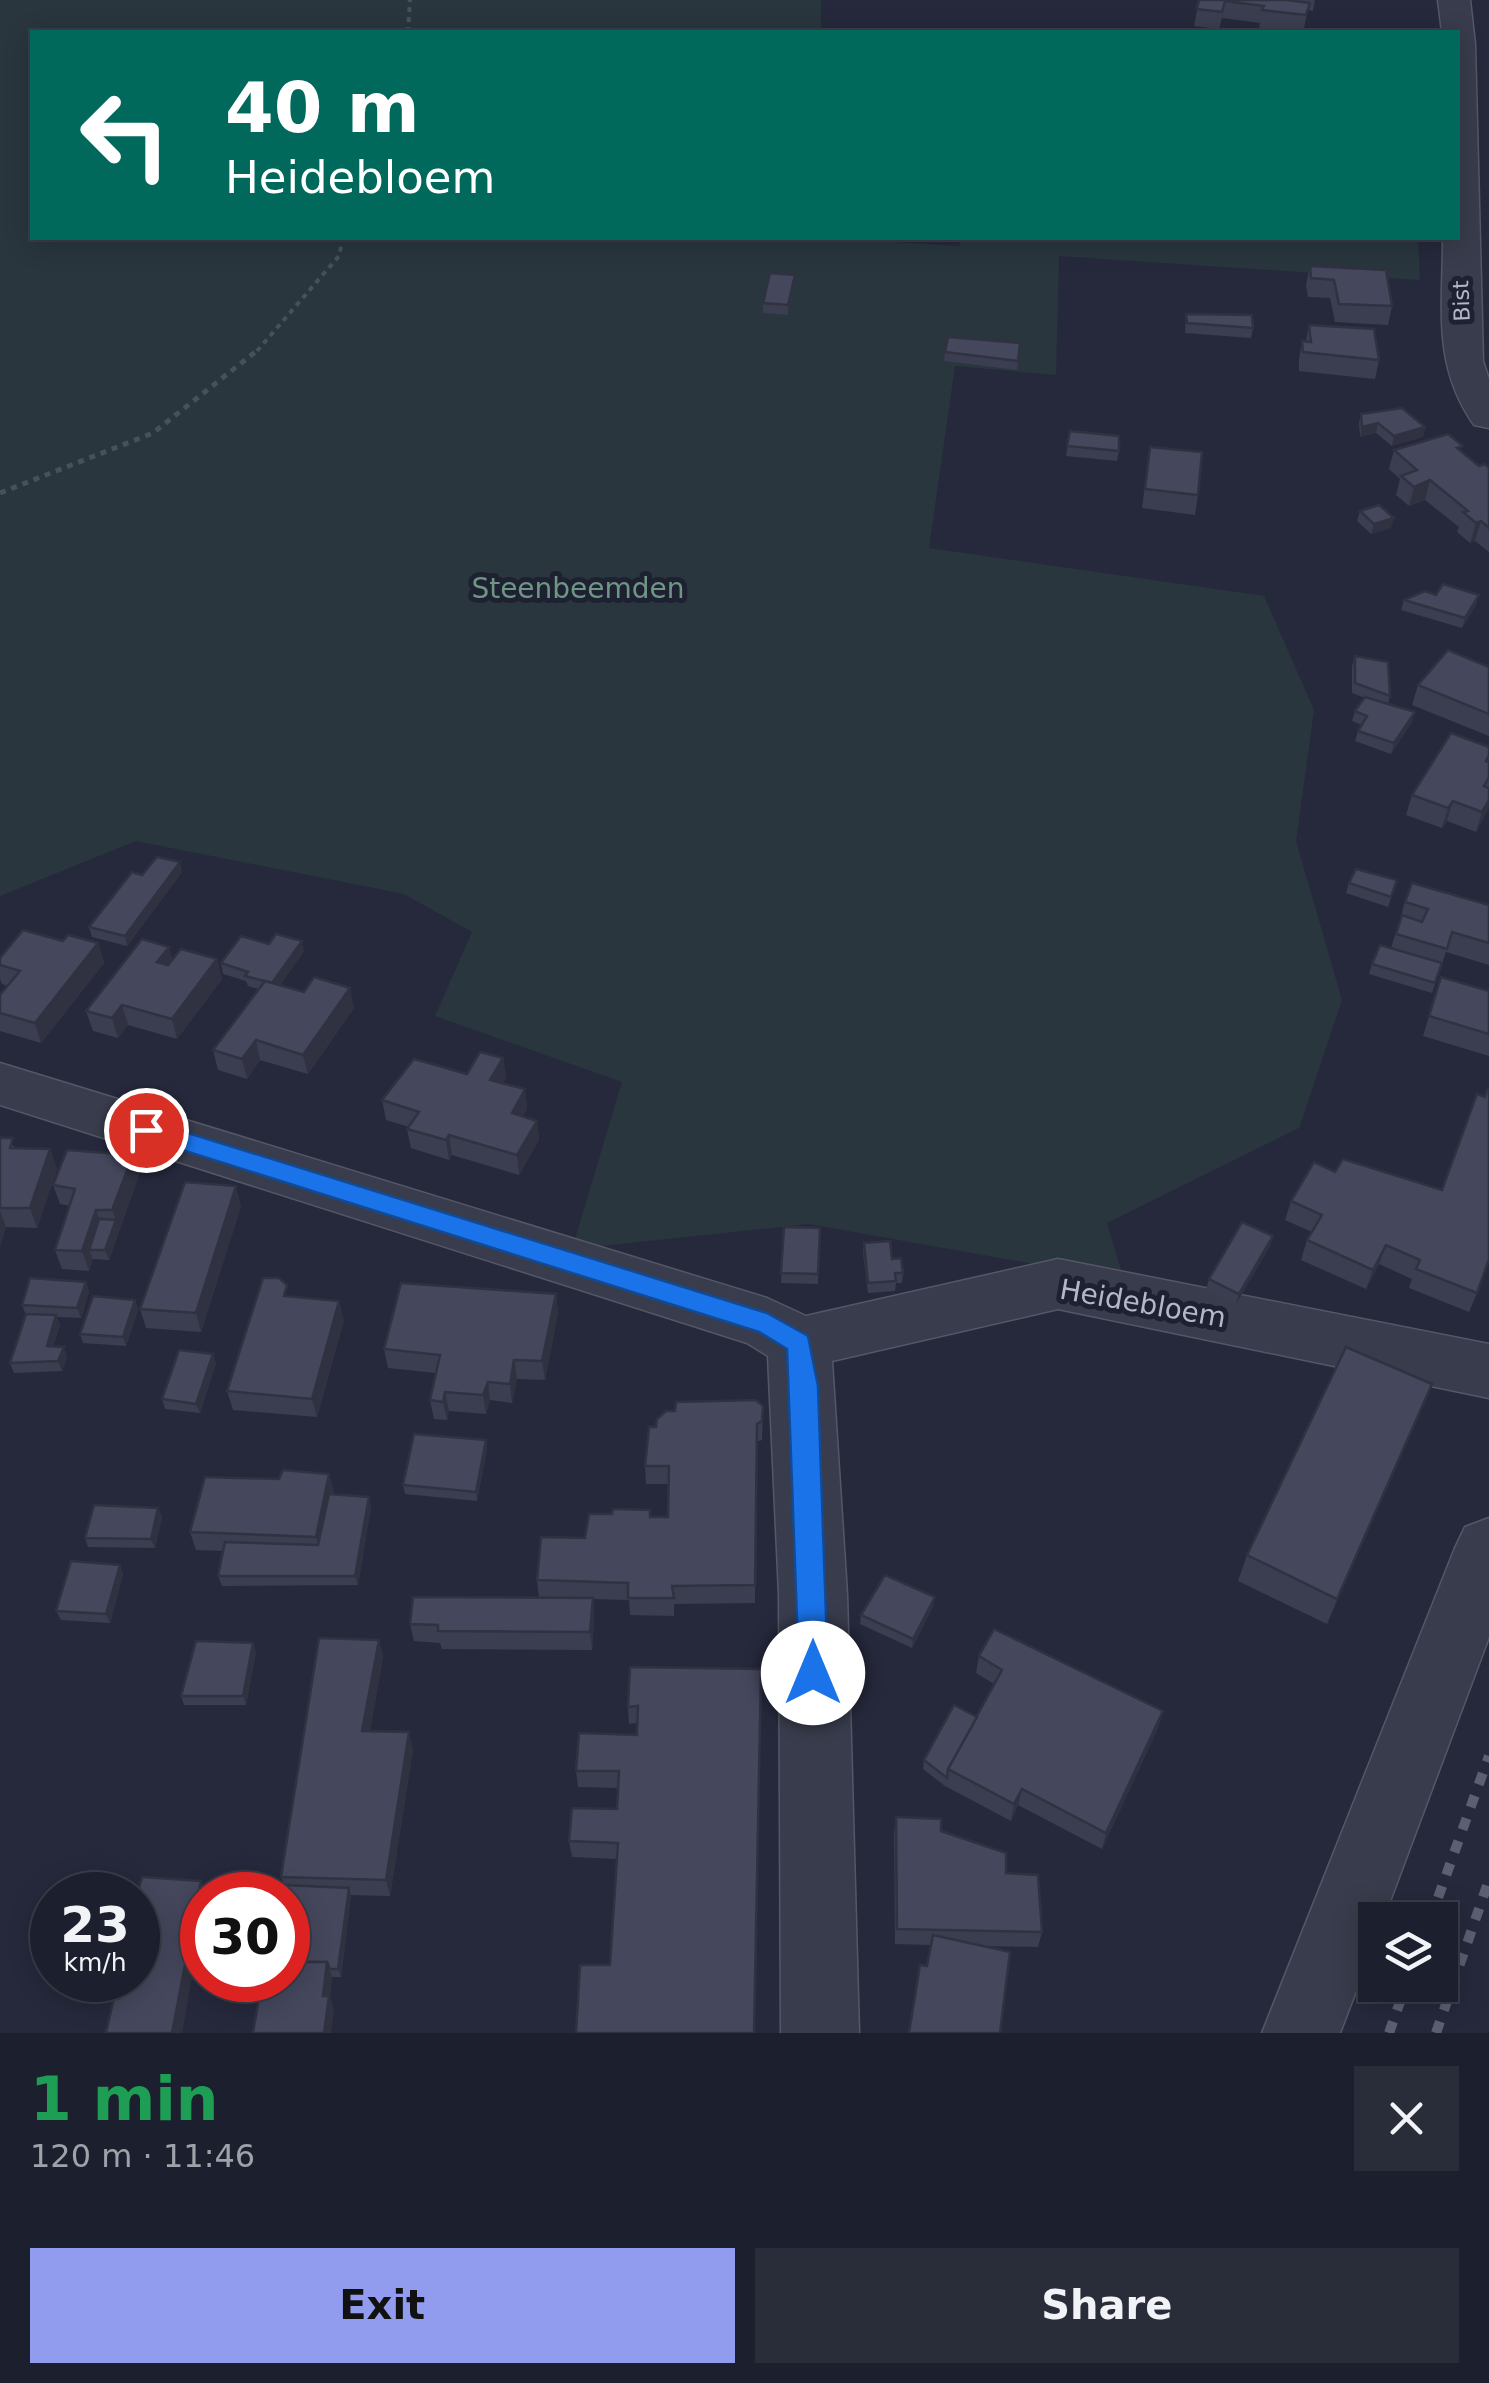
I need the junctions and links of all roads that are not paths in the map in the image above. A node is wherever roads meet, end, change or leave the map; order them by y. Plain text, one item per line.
1 (1454, 0) edge
2 (1457, 30) edge
3 (1460, 149) edge
4 (1489, 416) edge
5 (0, 1084) edge
6 (799, 1343) junction
7 (1489, 1371) edge
8 (1489, 1548) edge
9 (820, 2033) edge
10 (1301, 2033) edge

1 - 2 street, Bist
3 - 4 street, Bist
5 - 6 street
6 - 7 street, Heidebloem
6 - 9 street
8 - 10 street

